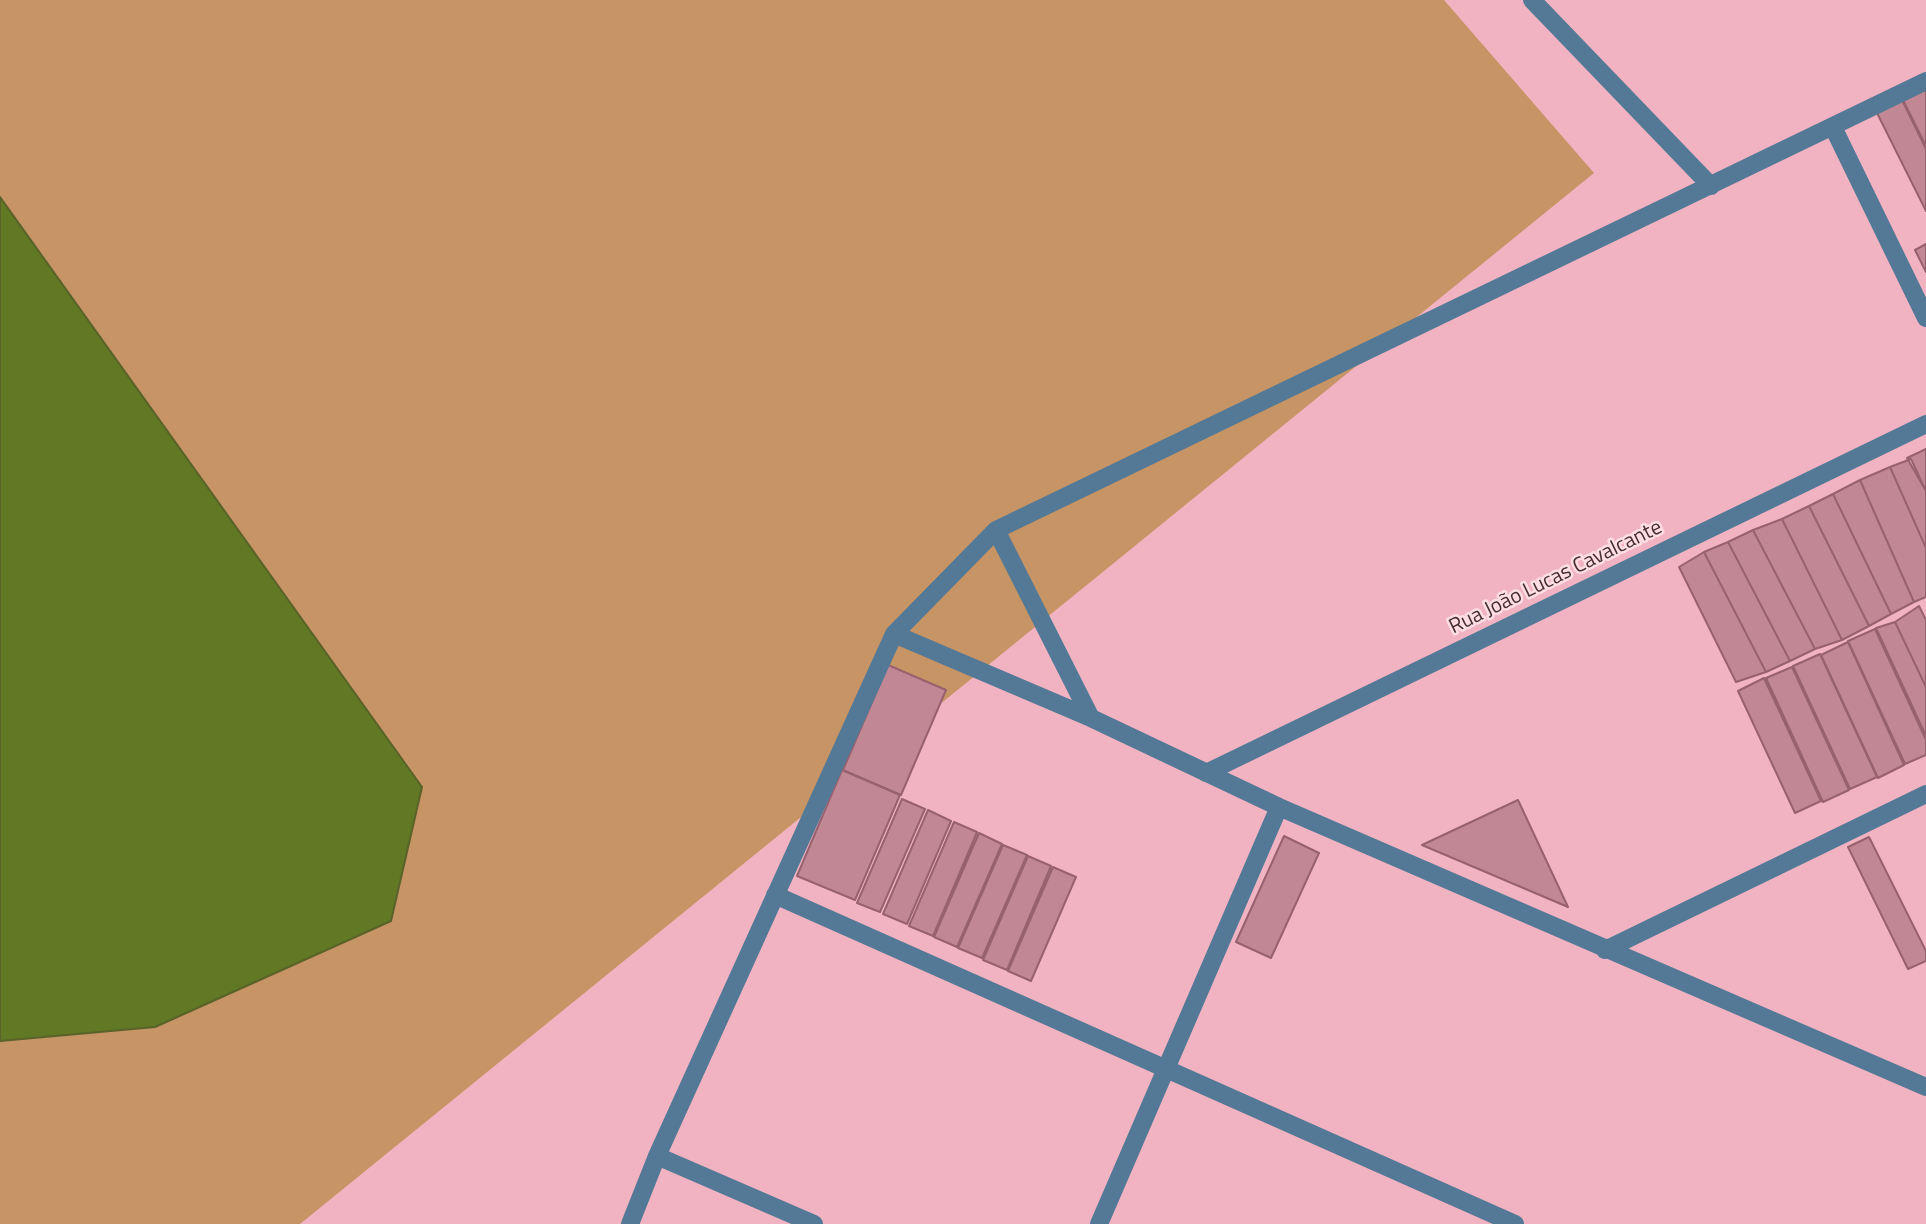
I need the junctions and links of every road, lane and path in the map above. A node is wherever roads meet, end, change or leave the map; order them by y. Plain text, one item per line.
1 (1532, 0) edge
2 (1926, 82) edge
3 (1833, 127) junction
4 (1711, 186) junction
5 (1926, 318) edge
6 (1926, 424) edge
7 (996, 530) junction
8 (894, 634) junction
9 (1091, 718) junction
10 (1206, 773) junction
11 (1926, 794) edge
12 (1279, 807) junction
13 (775, 895) junction
14 (1605, 950) junction
15 (1166, 1069) junction
16 (1926, 1087) edge
17 (657, 1156) junction
18 (630, 1224) edge
19 (814, 1224) edge
20 (1098, 1224) edge
21 (1515, 1224) edge

1 - 4 street
2 - 3 street
3 - 4 street
3 - 5 street
4 - 7 street
6 - 10 street, Rua João Lucas Cavalcante
7 - 8 street
7 - 9 street
8 - 9 street
8 - 13 street
9 - 10 street
10 - 12 street
11 - 14 street
12 - 14 street
12 - 15 street
13 - 15 street
13 - 17 street
14 - 16 street
15 - 20 street
15 - 21 street
17 - 18 street
17 - 19 street

